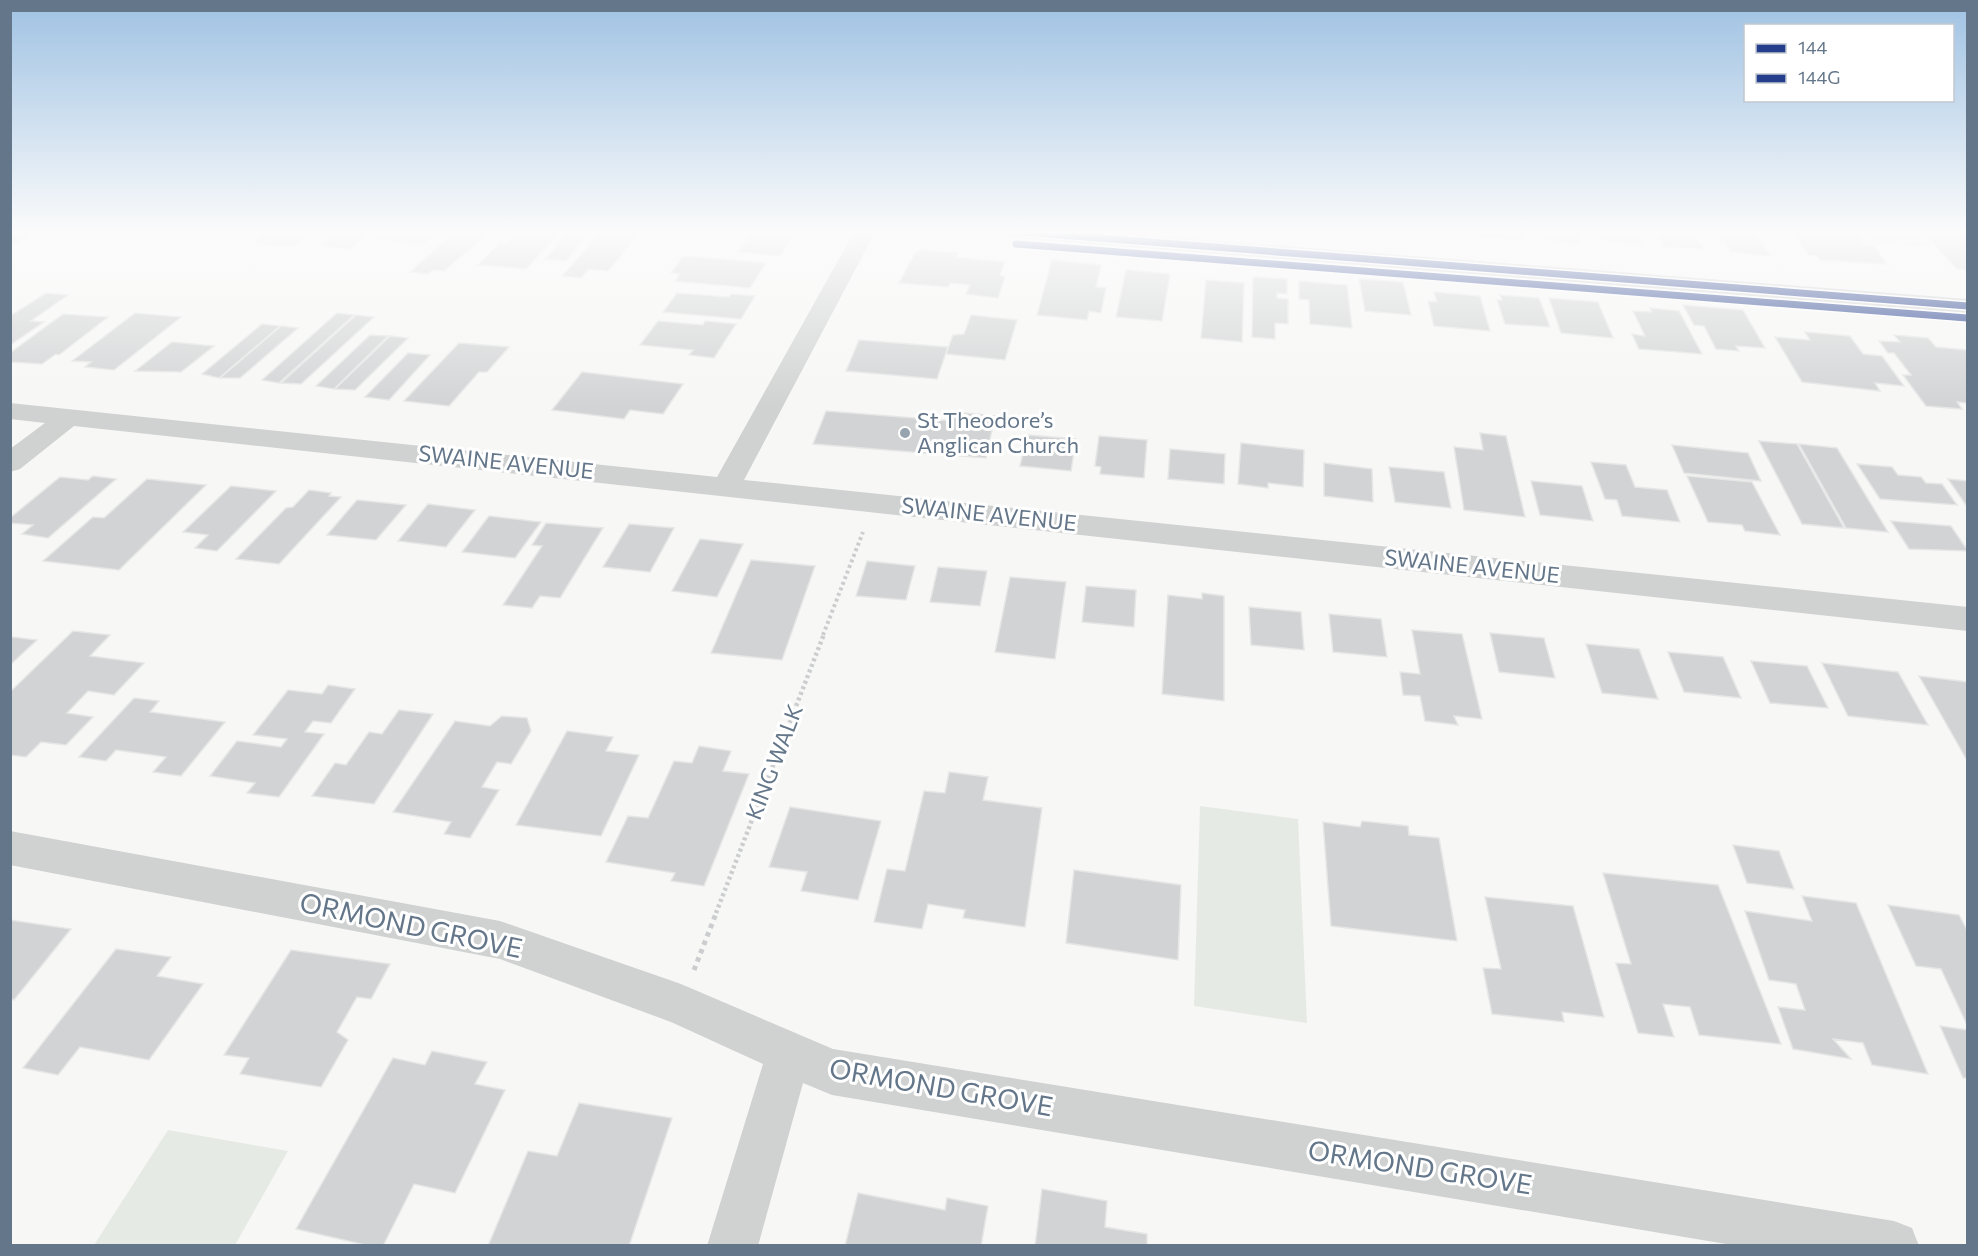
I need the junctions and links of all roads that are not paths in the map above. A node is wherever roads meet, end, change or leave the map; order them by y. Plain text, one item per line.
1 (832, 291) edge
2 (1770, 291) edge
3 (1968, 306) edge
4 (10, 411) edge
5 (69, 417) junction
6 (10, 463) edge
7 (727, 485) junction
8 (1968, 619) edge
9 (10, 848) edge
10 (789, 1053) junction
11 (732, 1245) edge
12 (1894, 1245) edge

1 - 7 street
2 - 3 street
4 - 5 street, SWAINE AVENUE
5 - 6 street
5 - 7 street, SWAINE AVENUE
7 - 8 street, SWAINE AVENUE
9 - 10 street, ORMOND GROVE
10 - 11 street
10 - 12 street, ORMOND GROVE

